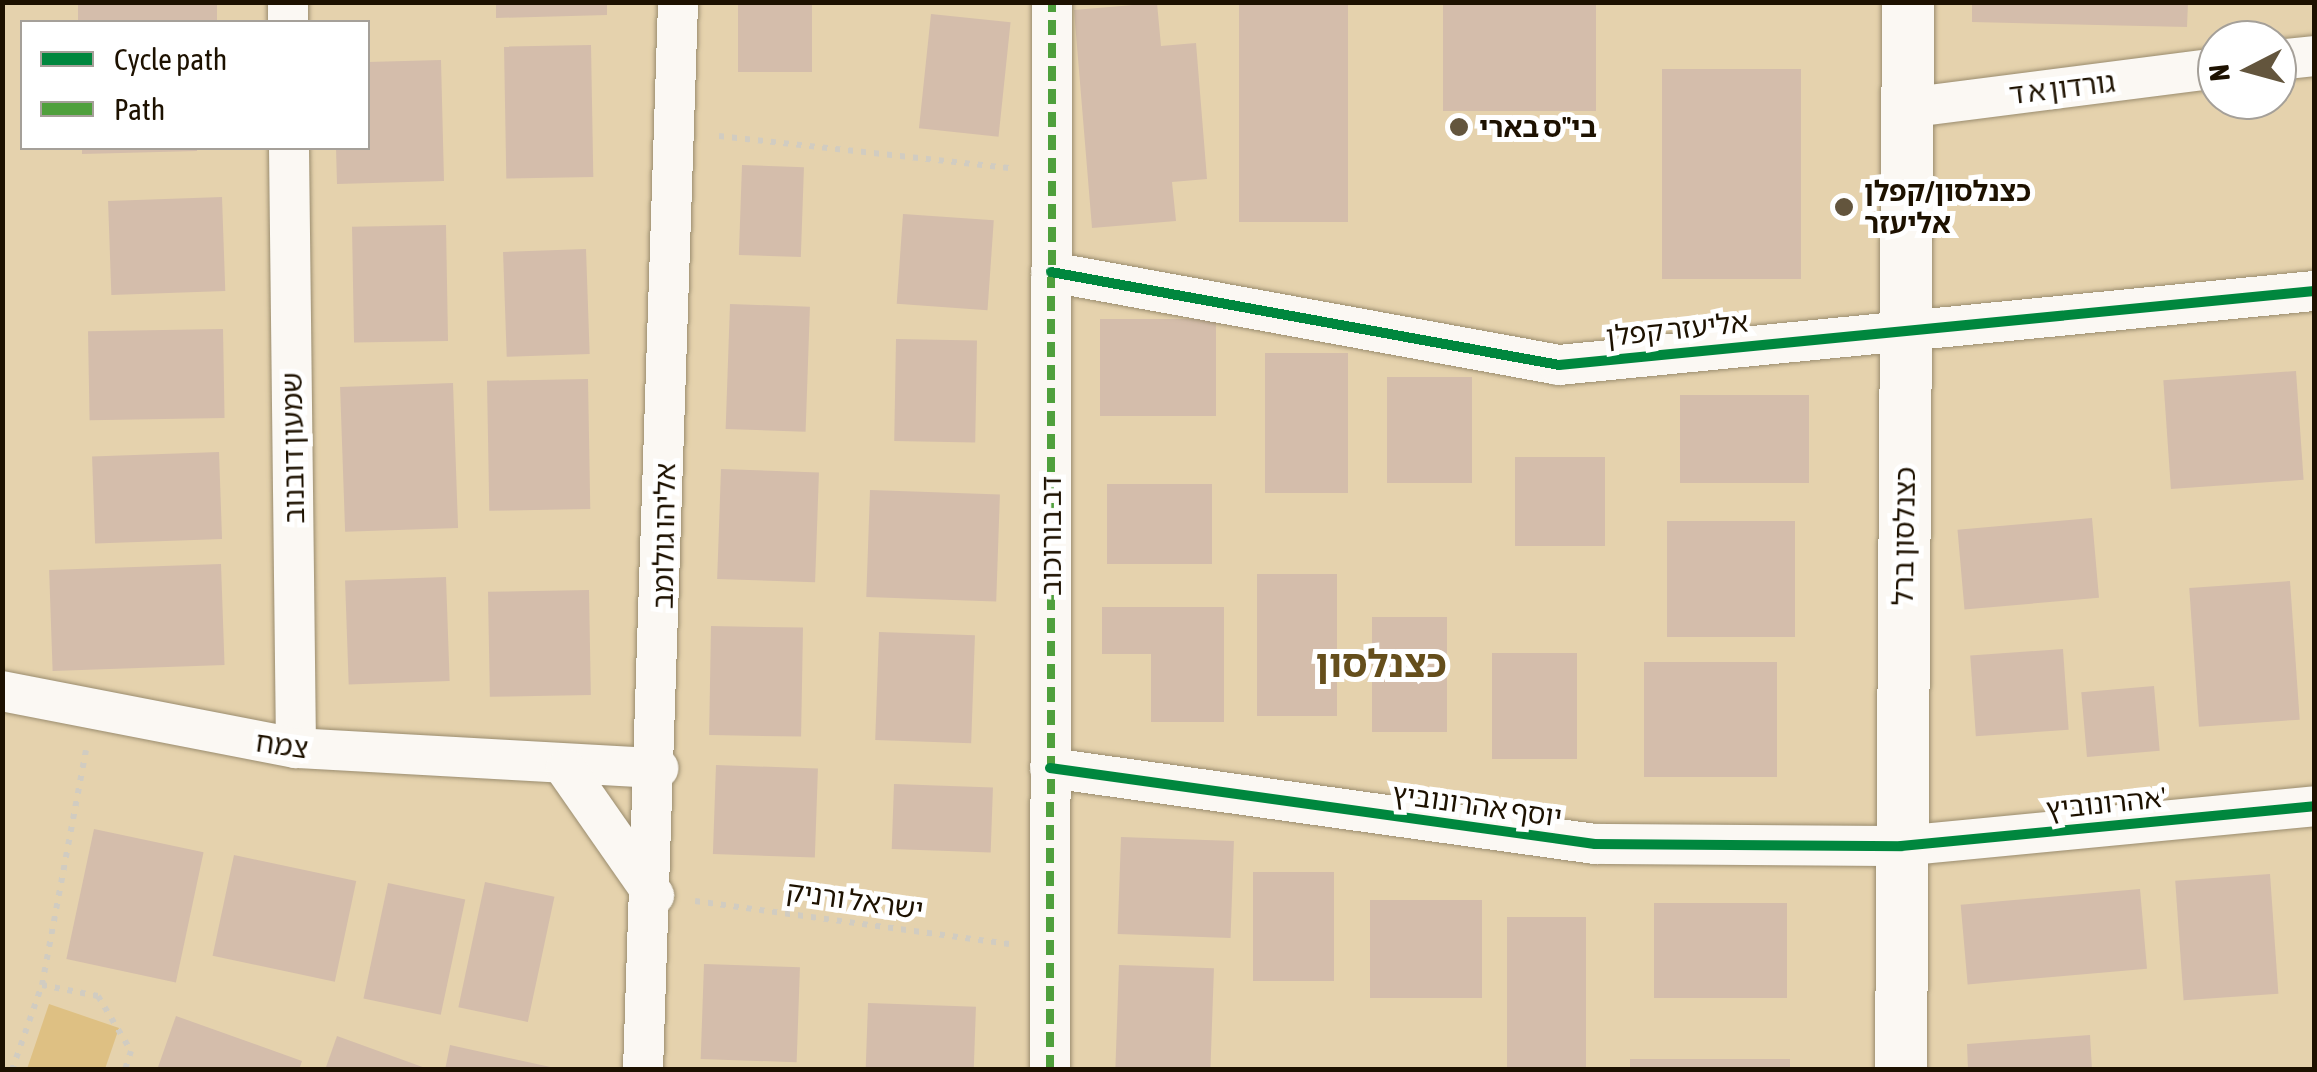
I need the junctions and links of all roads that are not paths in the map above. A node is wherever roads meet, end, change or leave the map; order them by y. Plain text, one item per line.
1 (678, 2) edge
2 (1052, 2) edge
3 (1908, 2) edge
4 (2197, 71) edge
5 (1906, 108) junction
6 (290, 150) edge
7 (1051, 272) junction
8 (2314, 291) edge
9 (1906, 326) junction
10 (2, 691) edge
11 (296, 748) junction
12 (658, 768) junction
13 (1050, 768) junction
14 (566, 769) junction
15 (2314, 806) edge
16 (1902, 846) junction
17 (654, 896) junction
18 (643, 1070) edge
19 (1050, 1070) edge
20 (1901, 1070) edge

1 - 12 street, אליהו גולומב
2 - 7 street, דב בורוכוב
3 - 5 street, כצנלסון ברל
4 - 5 street, גורדון א ד
5 - 9 street, כצנלסון ברל
6 - 11 street, שמעון דובנוב
7 - 9 street, אליעזר קפלן
7 - 13 street, דב בורוכוב
8 - 9 street, אליעזר קפלן
9 - 16 street, כצנלסון ברל
10 - 11 street, צמח
11 - 14 street, צמח
12 - 14 street, צמח
12 - 17 street, אליהו גולומב
13 - 16 street, יוסף אהרונוביץ
13 - 19 street, דב בורוכוב
14 - 17 street
15 - 16 street, אהרונוביץ'
16 - 20 street, כצנלסון ברל
17 - 18 street, אליהו גולומב

